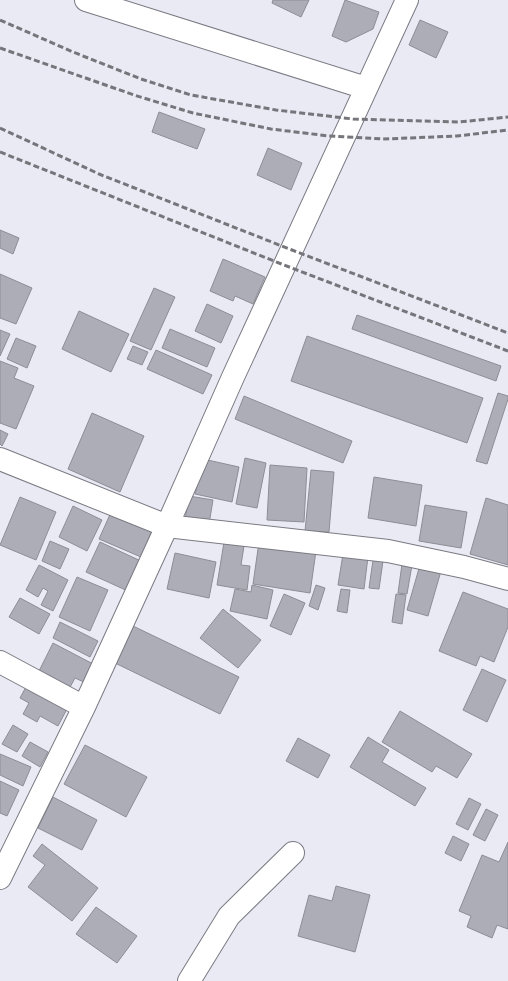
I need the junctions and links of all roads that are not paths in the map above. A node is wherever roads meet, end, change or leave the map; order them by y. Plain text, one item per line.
1 (86, 0) edge
2 (407, 0) edge
3 (366, 88) junction
4 (0, 459) edge
5 (167, 526) junction
6 (508, 579) edge
7 (0, 662) edge
8 (84, 707) junction
9 (293, 853) dead end
10 (0, 878) edge
11 (189, 981) edge

1 - 3 street
2 - 3 street
3 - 5 street
4 - 5 street
5 - 6 street
5 - 8 street
7 - 8 street
8 - 10 street
9 - 11 street

